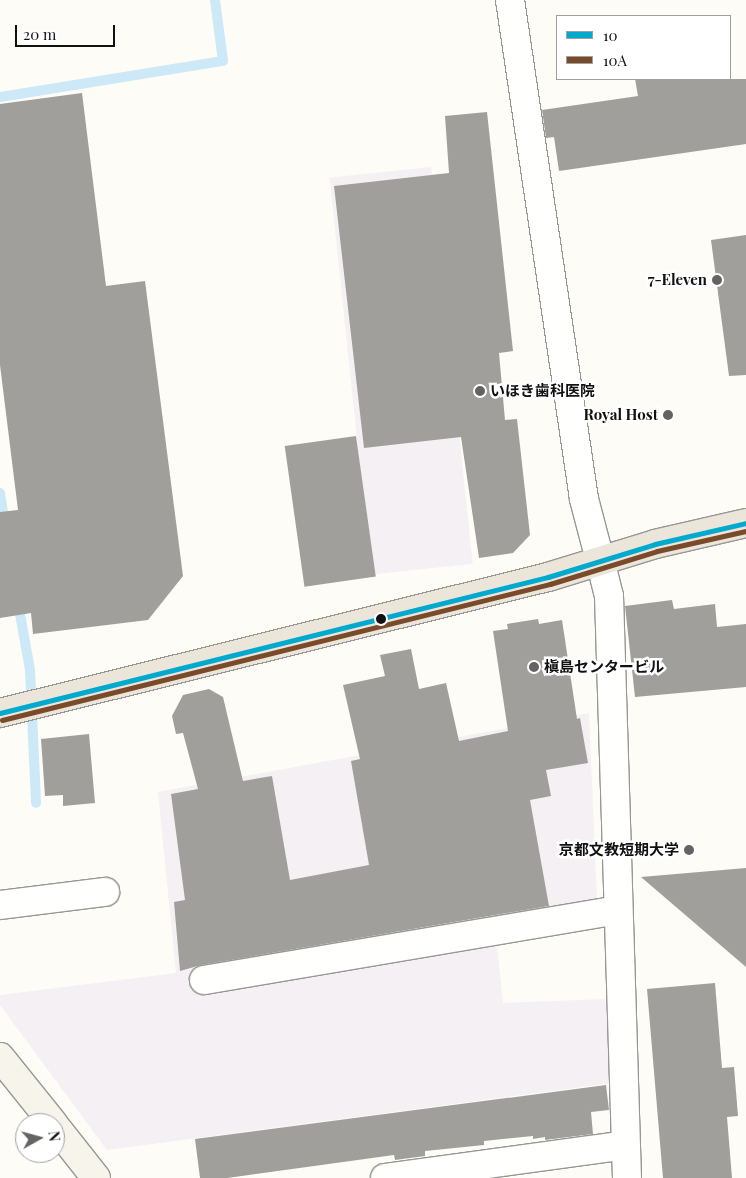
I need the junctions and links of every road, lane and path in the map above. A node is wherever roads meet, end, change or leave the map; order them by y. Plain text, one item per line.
1 (510, 0) edge
2 (746, 523) edge
3 (600, 560) junction
4 (8, 711) edge
5 (105, 892) dead end
6 (0, 905) edge
7 (616, 910) junction
8 (204, 980) dead end
9 (0, 1056) edge
10 (45, 1113) edge
11 (65, 1139) edge
12 (625, 1145) junction
13 (96, 1178) edge
14 (385, 1178) edge
15 (627, 1178) edge

1 - 3 street
2 - 3 highway
3 - 4 highway
3 - 7 street
5 - 6 street
7 - 8 street
7 - 12 street
9 - 10 main road
11 - 13 main road
12 - 14 street
12 - 15 street

